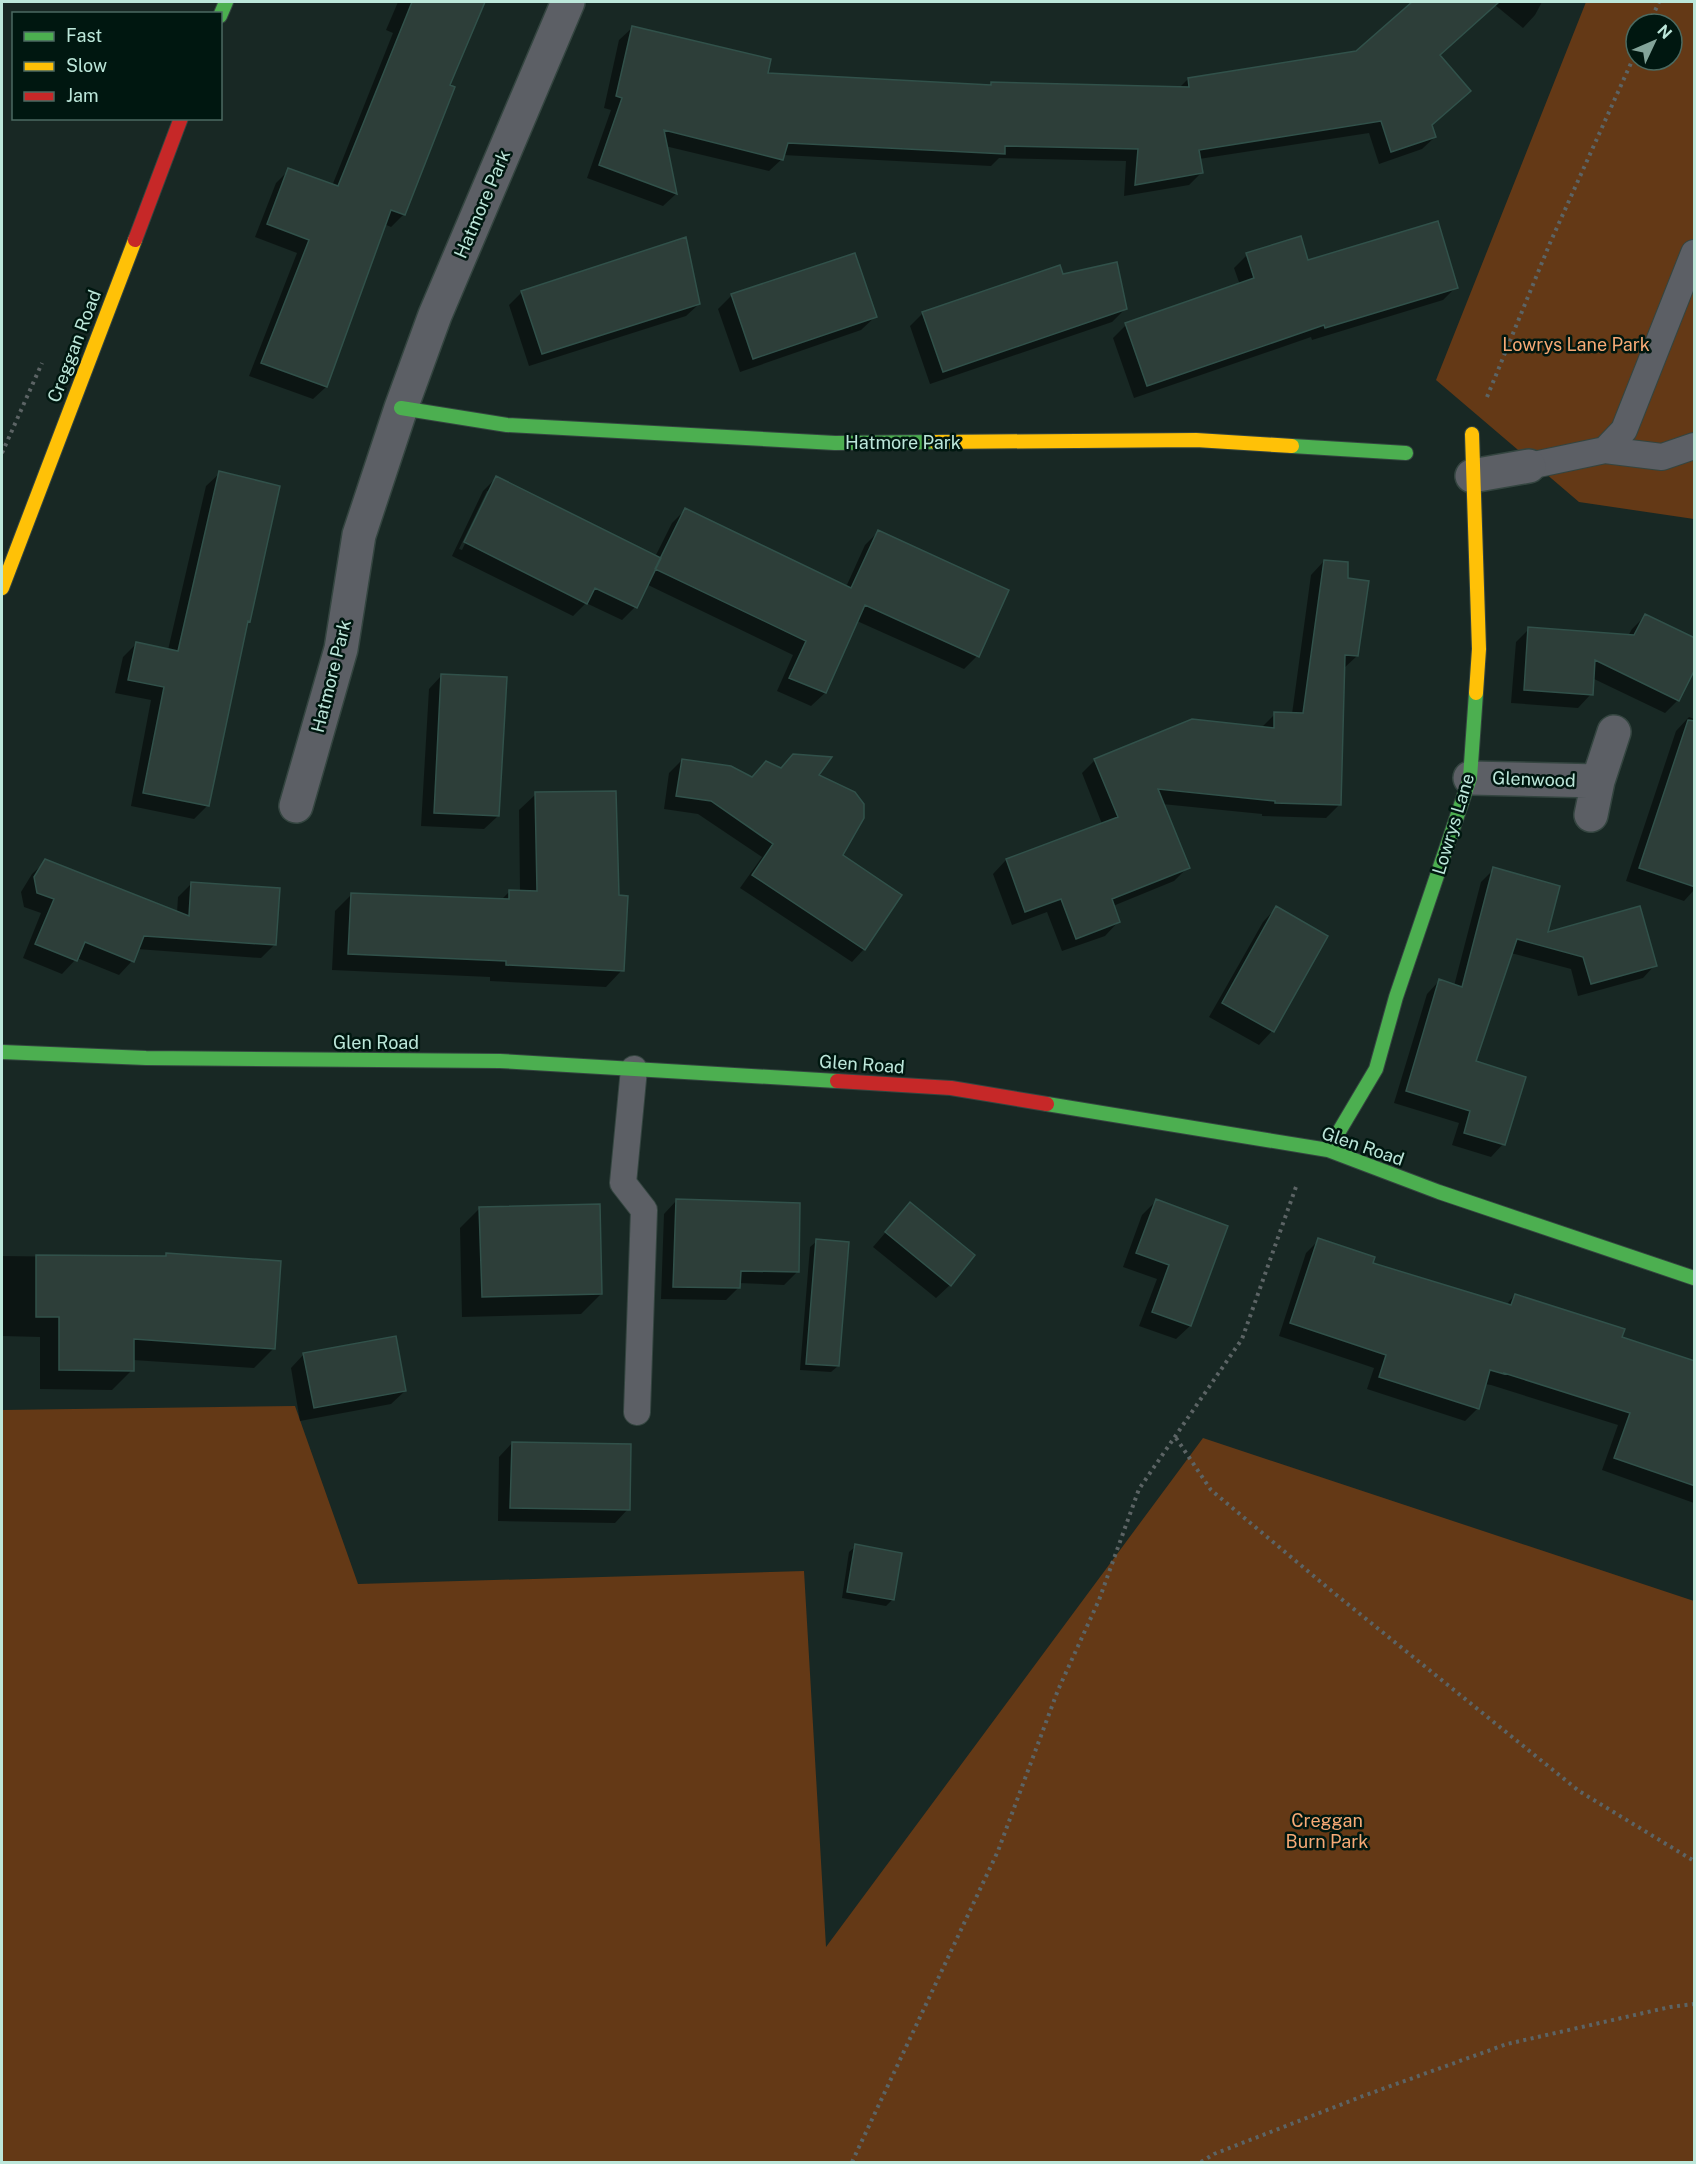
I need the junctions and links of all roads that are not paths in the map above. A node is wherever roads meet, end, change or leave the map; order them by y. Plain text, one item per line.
1 (568, 2) edge
2 (180, 120) edge
3 (1695, 253) edge
4 (400, 408) junction
5 (1472, 434) road end
6 (1695, 446) edge
7 (1605, 450) junction
8 (1406, 453) dead end
9 (1529, 466) joint
10 (1472, 476) junction
11 (2, 588) edge
12 (1614, 732) dead end
13 (1470, 778) junction
14 (1598, 781) junction
15 (296, 806) dead end
16 (1591, 815) dead end
17 (2, 1052) edge
18 (634, 1069) junction
19 (1329, 1150) junction
20 (1695, 1278) edge
21 (637, 1412) dead end

1 - 4 street, Hatmore Park
2 - 11 street, Creggan Road
3 - 7 lane
4 - 8 street, Hatmore Park
4 - 15 street, Hatmore Park
5 - 10 street, Lowrys Lane
6 - 7 lane
7 - 9 lane
9 - 10 street
10 - 13 street, Lowrys Lane
12 - 14 street, Glenwood
13 - 14 street, Glenwood
13 - 19 street, Lowrys Lane
14 - 16 street, Glenwood
17 - 18 street, Glen Road
18 - 19 street, Glen Road
18 - 21 lane
19 - 20 street, Glen Road

